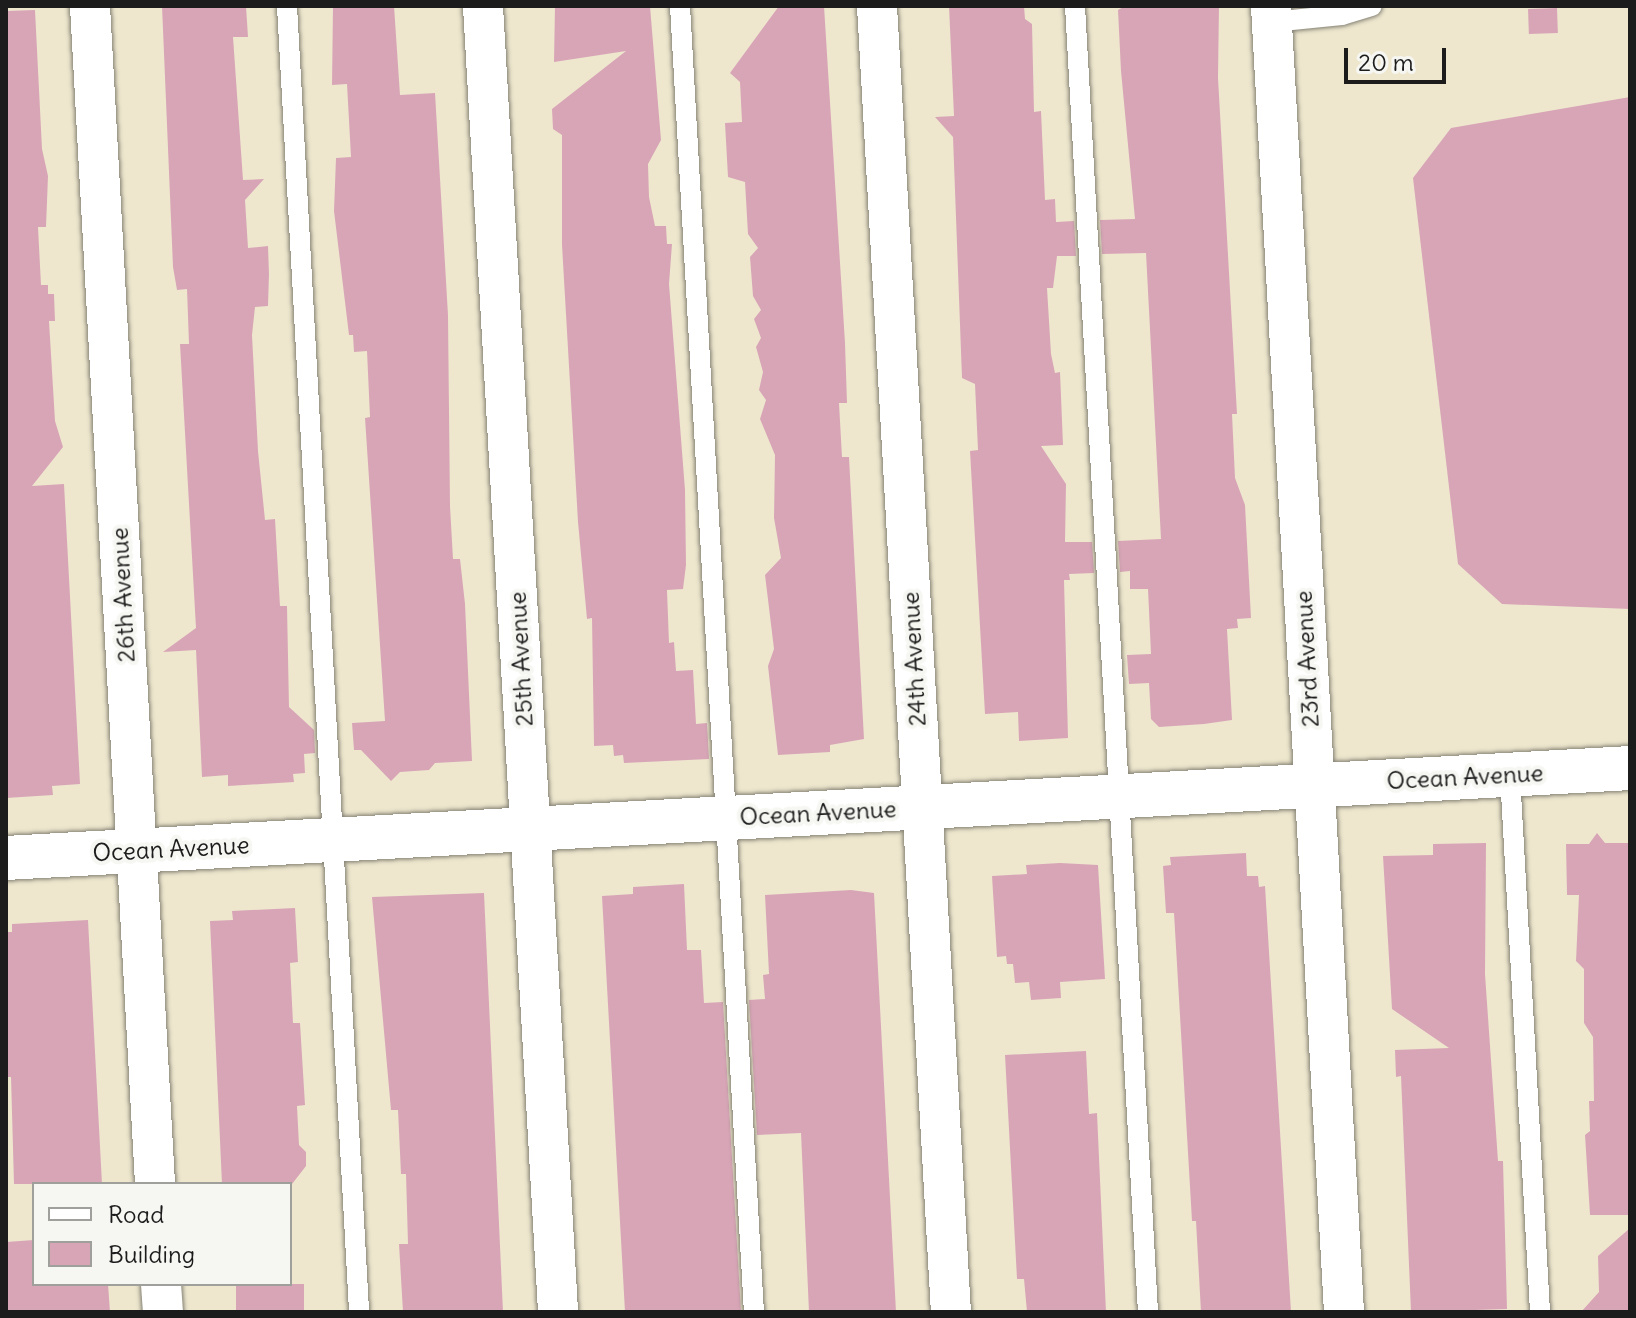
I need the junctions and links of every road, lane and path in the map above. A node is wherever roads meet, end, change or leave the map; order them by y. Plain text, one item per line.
1 (90, 6) edge
2 (287, 6) edge
3 (483, 6) edge
4 (680, 6) edge
5 (877, 6) edge
6 (1075, 6) edge
7 (1372, 6) edge
8 (1271, 14) edge
9 (1630, 768) edge
10 (1510, 775) junction
11 (1314, 786) junction
12 (1119, 796) junction
13 (922, 807) junction
14 (726, 818) junction
15 (530, 829) junction
16 (333, 840) junction
17 (137, 851) junction
18 (6, 858) edge
19 (155, 1182) edge
20 (161, 1286) edge
21 (163, 1312) edge
22 (359, 1312) edge
23 (558, 1312) edge
24 (754, 1312) edge
25 (951, 1312) edge
26 (1148, 1312) edge
27 (1344, 1312) edge
28 (1540, 1312) edge

1 - 17 street, 26th Avenue
2 - 16 lane
3 - 15 street, 25th Avenue
4 - 14 lane
5 - 13 street, 24th Avenue
6 - 12 lane
7 - 8 lane
8 - 11 street, 23rd Avenue
9 - 10 street, Ocean Avenue
10 - 11 street, Ocean Avenue
10 - 28 lane
11 - 12 street, Ocean Avenue
11 - 27 street, 23rd Avenue
12 - 13 street, Ocean Avenue
12 - 26 lane
13 - 14 street, Ocean Avenue
13 - 25 street, 24th Avenue
14 - 15 street, Ocean Avenue
14 - 24 lane
15 - 16 street, Ocean Avenue
15 - 23 street, 25th Avenue
16 - 17 street, Ocean Avenue
16 - 22 lane
17 - 18 street, Ocean Avenue
17 - 19 street, 26th Avenue
20 - 21 street

